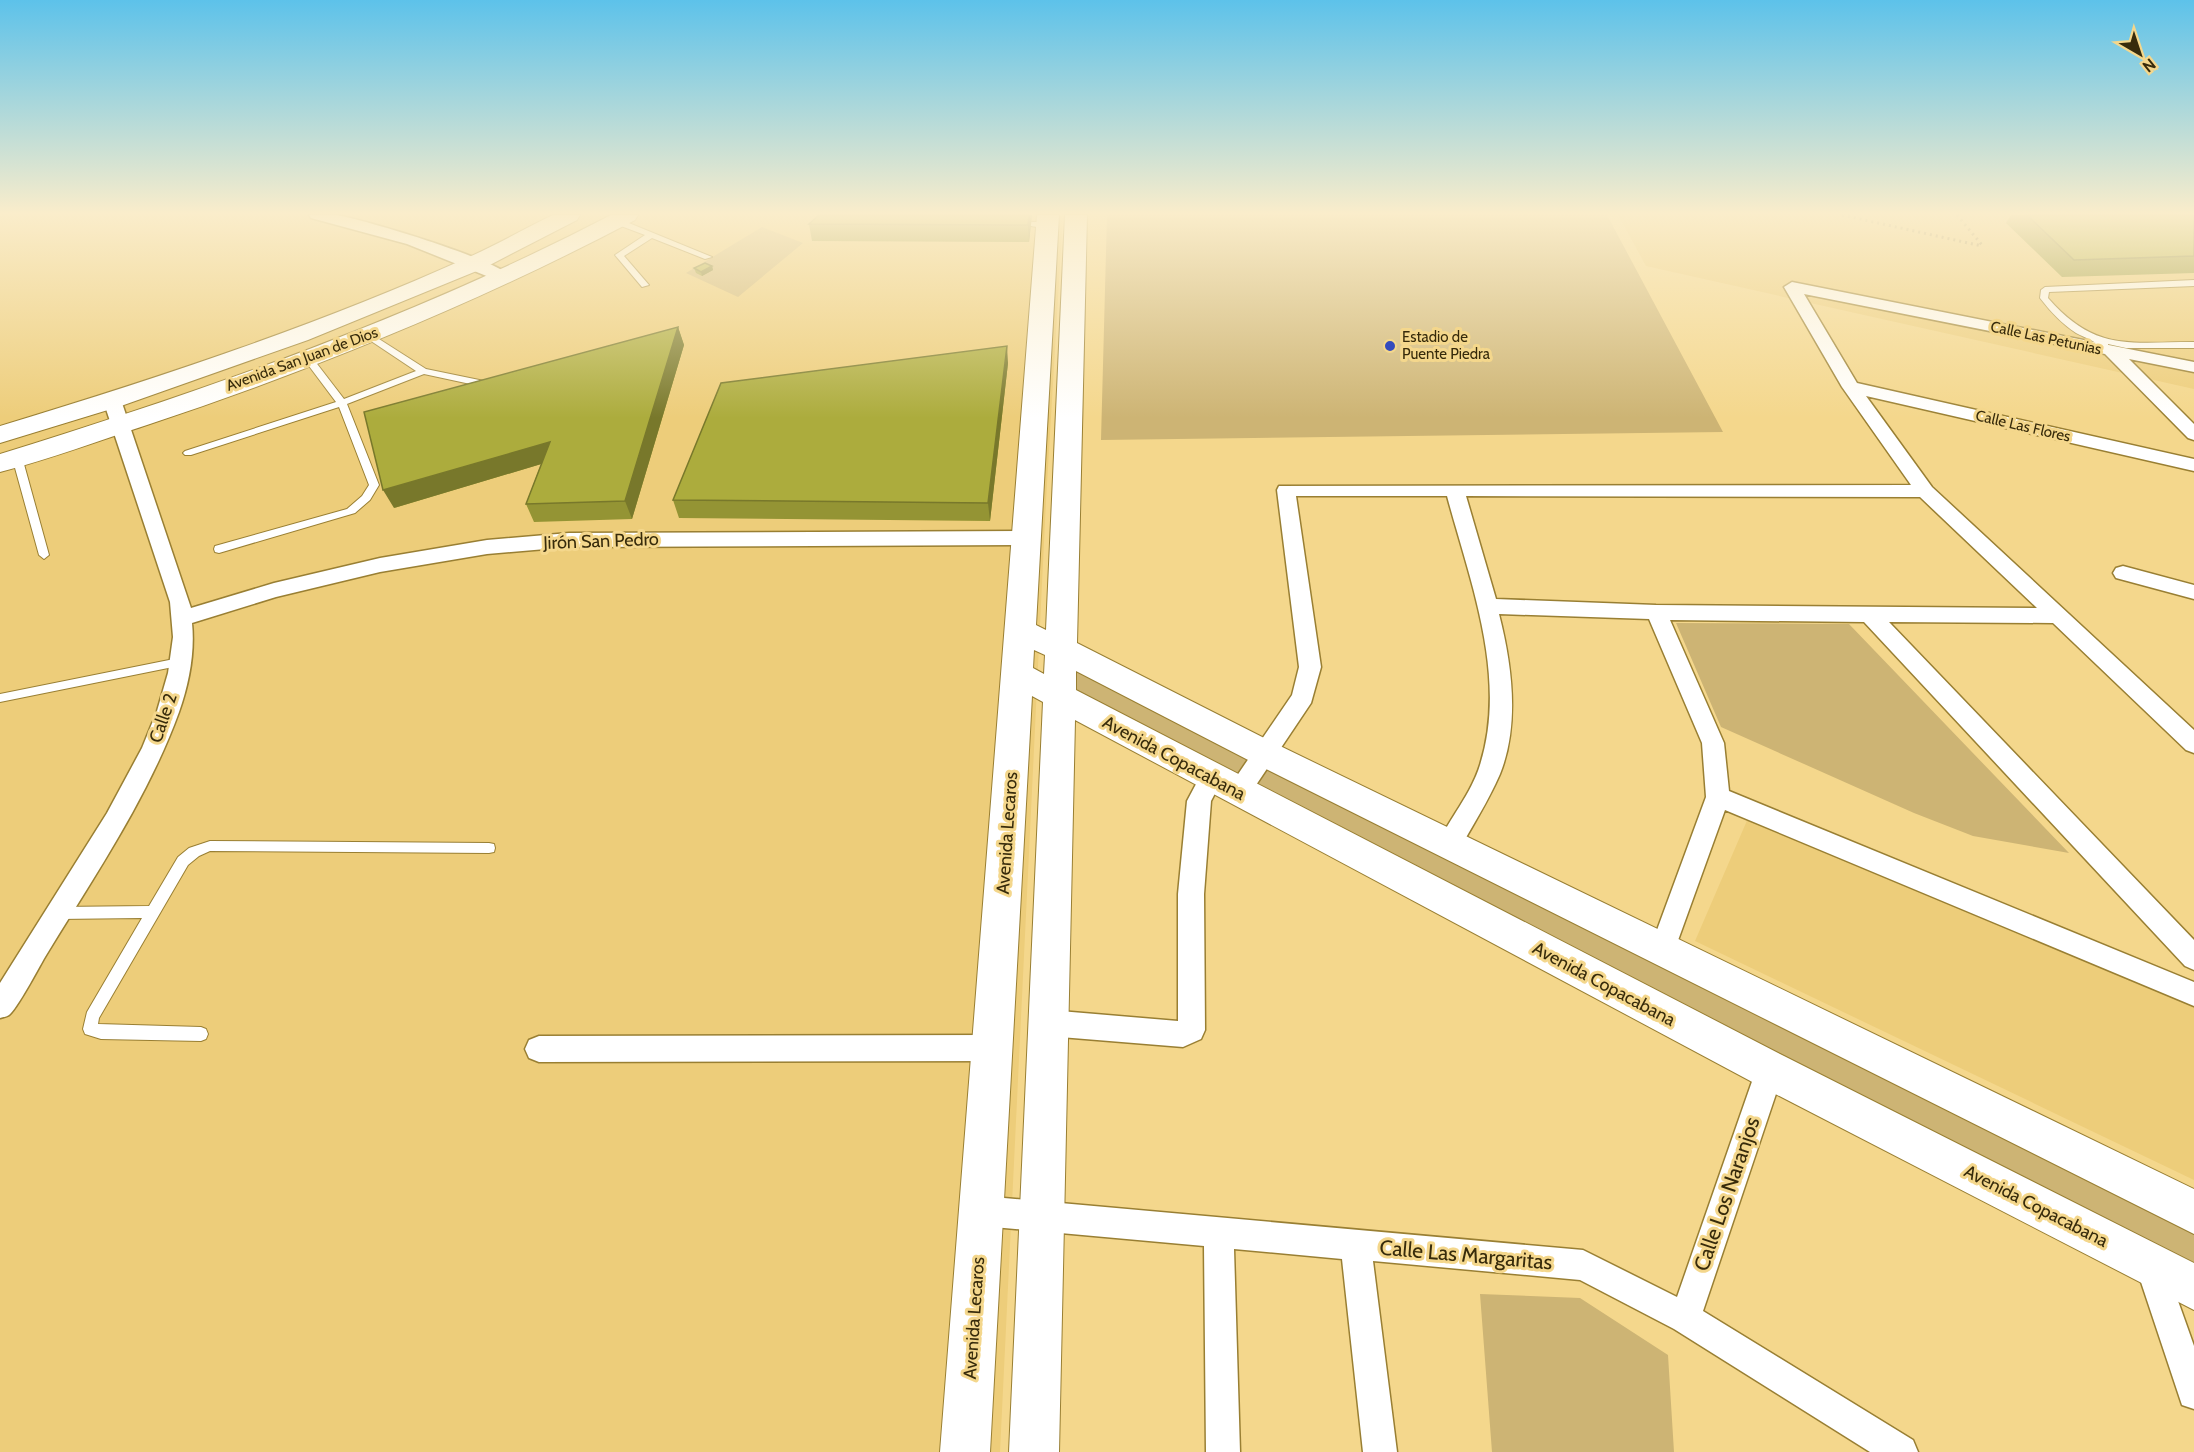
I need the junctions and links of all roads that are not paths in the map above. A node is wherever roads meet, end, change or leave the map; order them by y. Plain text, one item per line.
1 (427, 283) edge
2 (494, 283) edge
3 (1046, 283) edge
4 (1052, 283) edge
5 (2194, 283) edge
6 (368, 335) junction
7 (2194, 345) edge
8 (2105, 346) junction
9 (308, 358) junction
10 (2194, 367) edge
11 (423, 371) junction
12 (498, 384) edge
13 (1851, 387) junction
14 (112, 400) junction
15 (342, 404) junction
16 (44, 422) junction
17 (120, 424) junction
18 (2194, 434) edge
19 (0, 435) edge
20 (51, 447) junction
21 (188, 453) dead end
22 (9, 460) edge
23 (2194, 465) edge
24 (1455, 490) junction
25 (1925, 491) junction
26 (1027, 538) junction
27 (219, 549) dead end
28 (44, 555) dead end
29 (2123, 573) dead end
30 (2194, 592) edge
31 (1486, 606) junction
32 (1656, 612) junction
33 (1867, 612) junction
34 (2055, 616) junction
35 (183, 618) junction
36 (1020, 631) junction
37 (1060, 648) junction
38 (179, 663) junction
39 (1017, 674) junction
40 (1060, 696) junction
41 (0, 698) edge
42 (2194, 744) edge
43 (1264, 753) junction
44 (1225, 785) junction
45 (1718, 797) junction
46 (1449, 845) junction
47 (489, 848) dead end
48 (153, 912) junction
49 (58, 913) junction
50 (1663, 949) junction
51 (2194, 958) edge
52 (2194, 994) edge
53 (0, 1006) edge
54 (1048, 1023) junction
55 (201, 1034) dead end
56 (992, 1048) junction
57 (539, 1049) dead end
58 (1770, 1070) junction
59 (982, 1211) junction
60 (2194, 1212) edge
61 (1041, 1217) junction
62 (1219, 1233) junction
63 (1356, 1245) junction
64 (2150, 1264) junction
65 (2194, 1287) edge
66 (1685, 1318) junction
67 (2194, 1393) edge
68 (965, 1452) edge
69 (1034, 1452) edge
70 (1223, 1452) edge
71 (1380, 1452) edge
72 (1901, 1452) edge

1 - 14 main road, Avenida San Juan de Dios
2 - 6 main road, Avenida San Juan de Dios
3 - 26 main road, Avenida Lecaros
4 - 37 main road, Avenida Lecaros
5 - 8 lane
6 - 9 main road, Avenida San Juan de Dios
6 - 11 lane
7 - 8 lane
8 - 10 street, Calle Las Petunias
8 - 13 street, Calle Las Petunias
8 - 18 street
9 - 15 lane
9 - 17 main road, Avenida San Juan de Dios
11 - 12 lane
11 - 15 lane
13 - 23 street, Calle Las Flores
13 - 25 street
14 - 16 main road, Avenida San Juan de Dios
14 - 17 street, Calle 2
15 - 21 lane
15 - 27 lane
16 - 19 main road, Avenida San Juan de Dios
16 - 20 main road
17 - 20 main road, Avenida San Juan de Dios
17 - 35 street, Calle 2
20 - 22 main road, Avenida San Juan de Dios
22 - 28 lane
24 - 25 street
24 - 31 street
24 - 43 street
25 - 34 street
26 - 35 street, Jirón San Pedro
26 - 36 main road, Avenida Lecaros
29 - 30 street
31 - 32 street
31 - 46 street
32 - 33 street
32 - 45 street
33 - 34 street
33 - 51 street
34 - 42 street
35 - 38 street, Calle 2
36 - 37 main road
36 - 39 main road, Avenida Lecaros
37 - 40 main road, Avenida Lecaros
37 - 43 main road
38 - 41 lane
38 - 49 street, Calle 2
39 - 40 main road, Avenida Copacabana
39 - 56 main road, Avenida Lecaros
40 - 44 main road, Avenida Copacabana
40 - 54 main road, Avenida Lecaros
43 - 44 street
43 - 46 main road
44 - 54 street
44 - 58 main road, Avenida Copacabana
45 - 50 street
45 - 52 street
46 - 50 main road
47 - 48 lane
48 - 49 lane
48 - 55 lane
49 - 53 street, Calle 2
50 - 60 main road
54 - 61 main road, Avenida Lecaros
56 - 57 street
56 - 59 main road, Avenida Lecaros
58 - 64 main road, Avenida Copacabana
58 - 66 street, Calle Los Naranjos
59 - 61 street, Calle Las Margaritas
59 - 68 main road, Avenida Lecaros
61 - 62 street, Calle Las Margaritas
61 - 69 main road, Avenida Lecaros
62 - 63 street, Calle Las Margaritas
62 - 70 street
63 - 66 street, Calle Las Margaritas
63 - 71 street
64 - 65 main road, Avenida Copacabana
64 - 67 street
66 - 72 street, Calle Las Margaritas

